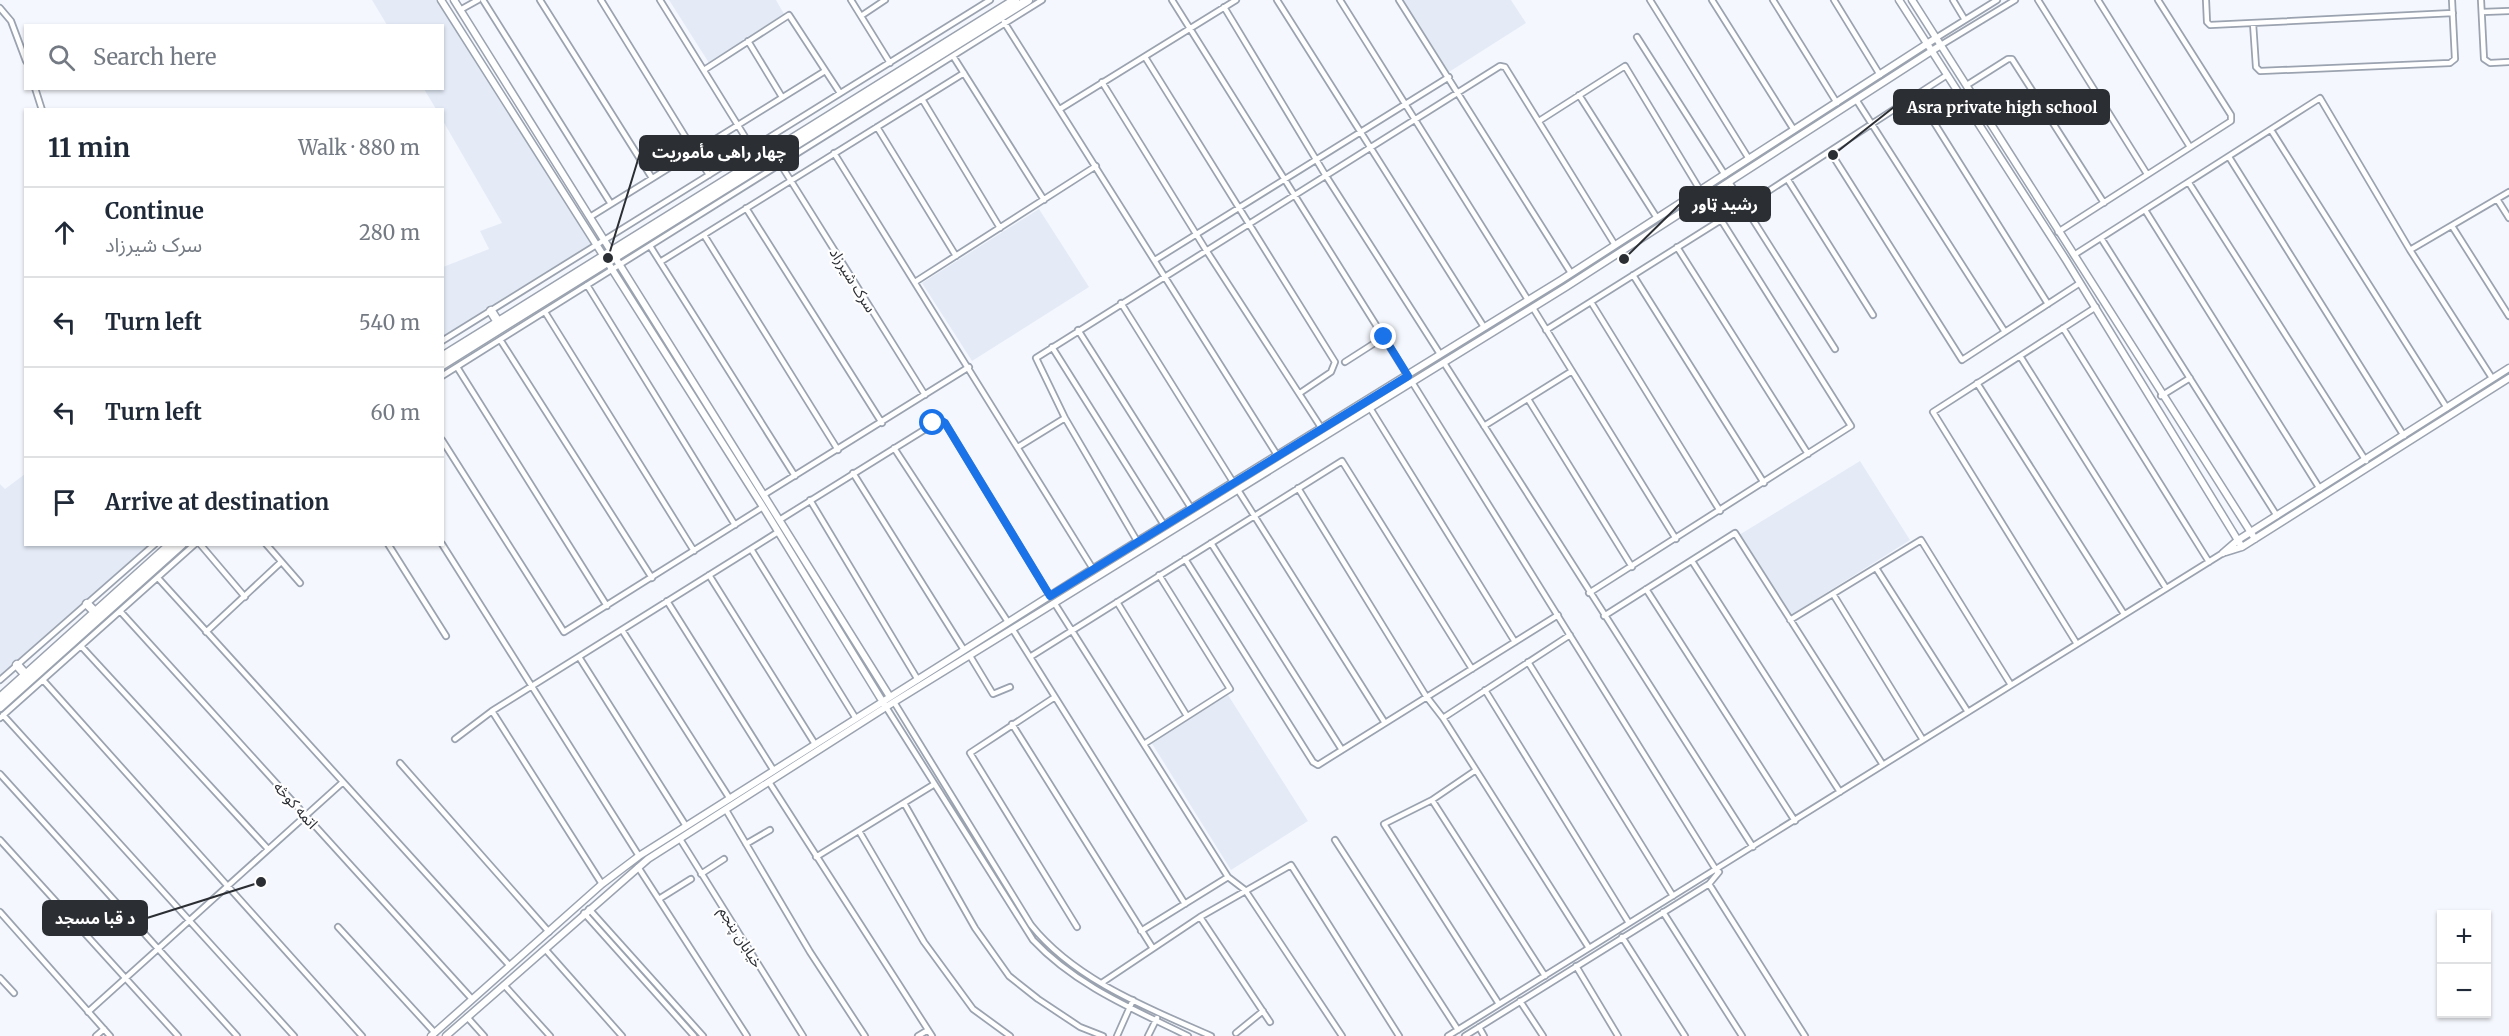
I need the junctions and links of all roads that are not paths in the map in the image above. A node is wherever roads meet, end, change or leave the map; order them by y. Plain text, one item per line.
1 (441, 0) edge
2 (454, 0) edge
3 (478, 0) edge
4 (483, 0) edge
5 (540, 0) edge
6 (601, 0) edge
7 (660, 0) edge
8 (851, 0) edge
9 (885, 0) edge
10 (990, 0) edge
11 (1015, 0) edge
12 (1028, 0) edge
13 (1042, 0) edge
14 (1172, 0) edge
15 (1236, 0) edge
16 (1277, 0) edge
17 (1340, 0) edge
18 (1399, 0) edge
19 (1650, 0) edge
20 (1712, 0) edge
21 (1773, 0) edge
22 (1834, 0) edge
23 (1899, 0) edge
24 (1912, 0) edge
25 (1953, 0) edge
26 (1997, 0) edge
27 (2015, 0) edge
28 (2038, 0) edge
29 (2098, 0) edge
30 (2158, 0) edge
31 (2206, 0) edge
32 (2452, 0) edge
33 (2481, 0) edge
34 (1224, 7) junction
35 (0, 8) edge
36 (460, 10) junction
37 (2509, 11) edge
38 (2482, 12) junction
39 (2453, 13) junction
40 (861, 16) junction
41 (1003, 20) junction
42 (1965, 20) junction
43 (2253, 23) junction
44 (1190, 28) junction
45 (1637, 37) dead end
46 (974, 38) junction
47 (1936, 38) junction
48 (748, 41) junction
49 (1927, 45) junction
50 (1941, 45) junction
51 (1931, 52) junction
52 (24, 56) edge
53 (953, 56) junction
54 (1145, 57) junction
55 (2509, 62) edge
56 (890, 63) junction
57 (704, 70) junction
58 (825, 71) junction
59 (964, 73) junction
60 (1880, 75) junction
61 (1947, 75) junction
62 (1449, 77) junction
63 (1102, 82) junction
64 (1967, 84) junction
65 (36, 90) edge
66 (1458, 92) junction
67 (840, 93) junction
68 (1579, 95) junction
69 (782, 97) junction
70 (1918, 97) junction
71 (922, 99) junction
72 (1857, 101) junction
73 (1837, 103) junction
74 (1405, 105) junction
75 (41, 108) edge
76 (1060, 109) junction
77 (1414, 120) junction
78 (1539, 121) junction
79 (737, 124) junction
80 (877, 127) junction
81 (1872, 127) junction
82 (1794, 130) junction
83 (2271, 130) junction
84 (1361, 132) junction
85 (1371, 147) junction
86 (2190, 147) junction
87 (752, 148) junction
88 (694, 151) junction
89 (834, 153) junction
90 (1831, 153) junction
91 (2229, 157) junction
92 (1316, 159) junction
93 (1749, 159) junction
94 (781, 165) junction
95 (1096, 166) junction
96 (2147, 174) junction
97 (709, 175) junction
98 (1725, 175) junction
99 (1326, 176) junction
100 (652, 178) junction
101 (1286, 179) junction
102 (1788, 180) junction
103 (791, 181) junction
104 (1729, 182) junction
105 (2189, 183) junction
106 (1700, 190) junction
107 (2509, 192) edge
108 (1296, 195) junction
109 (1706, 196) junction
110 (2497, 199) junction
111 (1044, 200) junction
112 (2104, 203) junction
113 (611, 204) junction
114 (1744, 207) junction
115 (746, 208) junction
116 (1239, 208) junction
117 (2145, 210) junction
118 (590, 217) junction
119 (1657, 218) junction
120 (2509, 218) edge
121 (1721, 220) junction
122 (1249, 224) junction
123 (2452, 226) junction
124 (1000, 228) junction
125 (2058, 232) junction
126 (704, 235) junction
127 (1196, 235) junction
128 (2101, 238) junction
129 (604, 240) junction
130 (597, 245) junction
131 (1615, 245) junction
132 (650, 246) junction
133 (1677, 247) junction
134 (1206, 250) junction
135 (2410, 250) junction
136 (2073, 255) junction
137 (956, 256) junction
138 (611, 260) junction
139 (1155, 260) junction
140 (660, 262) junction
141 (1571, 273) junction
142 (1634, 275) junction
143 (1165, 276) junction
144 (915, 282) junction
145 (2080, 283) junction
146 (586, 285) junction
147 (1528, 300) junction
148 (1591, 302) junction
149 (1121, 303) junction
150 (2048, 304) junction
151 (2096, 307) junction
152 (1533, 308) junction
153 (491, 311) junction
154 (544, 312) junction
155 (1873, 315) dead end
156 (2509, 316) edge
157 (498, 322) junction
158 (1484, 327) junction
159 (2063, 328) junction
160 (1078, 330) junction
161 (1546, 330) junction
162 (2005, 332) junction
163 (1384, 337) junction
164 (444, 340) edge
165 (501, 340) junction
166 (1052, 347) junction
167 (1835, 349) dead end
168 (1440, 354) junction
169 (444, 356) edge
170 (2020, 356) junction
171 (1345, 362) dead end
172 (1444, 363) junction
173 (444, 364) edge
174 (458, 367) junction
175 (969, 367) junction
176 (2509, 368) edge
177 (1572, 371) junction
178 (444, 375) edge
179 (1408, 376) junction
180 (2190, 378) junction
181 (2492, 378) junction
182 (2509, 378) edge
183 (1412, 382) junction
184 (1977, 383) junction
185 (1300, 393) junction
186 (925, 395) junction
187 (2161, 396) junction
188 (1528, 399) junction
189 (1370, 408) junction
190 (2447, 408) junction
191 (1065, 418) junction
192 (882, 423) junction
193 (2427, 425) junction
194 (1484, 426) junction
195 (1322, 429) junction
196 (2404, 436) junction
197 (444, 443) edge
198 (1018, 447) junction
199 (894, 448) junction
200 (838, 450) junction
201 (1808, 454) junction
202 (1276, 455) junction
203 (1268, 461) junction
204 (2366, 461) junction
205 (1272, 469) junction
206 (853, 474) junction
207 (795, 476) junction
208 (1233, 482) junction
209 (1764, 483) junction
210 (759, 484) junction
211 (1299, 488) junction
212 (752, 489) junction
213 (1238, 489) junction
214 (2320, 489) junction
215 (765, 494) junction
216 (810, 500) junction
217 (763, 507) junction
218 (1191, 508) junction
219 (1720, 511) junction
220 (1254, 516) junction
221 (2277, 516) junction
222 (781, 519) junction
223 (735, 525) junction
224 (1164, 525) junction
225 (778, 532) junction
226 (2250, 532) junction
227 (1676, 539) junction
228 (2255, 539) junction
229 (2238, 540) junction
230 (1137, 542) junction
231 (1211, 543) junction
232 (153, 546) edge
233 (169, 546) edge
234 (180, 546) edge
235 (193, 546) edge
236 (202, 546) edge
237 (268, 546) edge
238 (389, 546) edge
239 (443, 546) edge
240 (2242, 547) junction
241 (751, 549) junction
242 (694, 551) junction
243 (2223, 553) junction
244 (1185, 559) junction
245 (1692, 561) junction
246 (281, 562) junction
247 (2210, 562) junction
248 (1632, 567) junction
249 (1876, 568) junction
250 (1093, 569) junction
251 (709, 575) junction
252 (1159, 575) junction
253 (158, 578) junction
254 (652, 578) junction
255 (300, 583) dead end
256 (2166, 588) junction
257 (1646, 589) junction
258 (1589, 593) junction
259 (1833, 594) junction
260 (1050, 596) junction
261 (245, 597) junction
262 (667, 602) junction
263 (1117, 602) junction
264 (87, 604) junction
265 (1055, 604) junction
266 (607, 606) junction
267 (120, 610) junction
268 (96, 613) junction
269 (2124, 614) junction
270 (1558, 615) junction
271 (1604, 616) junction
272 (1790, 620) junction
273 (1008, 622) junction
274 (622, 630) junction
275 (1013, 630) junction
276 (1072, 630) junction
277 (206, 632) junction
278 (1570, 635) junction
279 (446, 636) dead end
280 (1515, 642) junction
281 (2077, 644) junction
282 (81, 646) junction
283 (964, 650) junction
284 (579, 657) junction
285 (970, 657) junction
286 (1030, 657) junction
287 (1528, 662) junction
288 (17, 665) junction
289 (1472, 669) junction
290 (26, 675) junction
291 (0, 680) edge
292 (44, 680) junction
293 (918, 680) junction
294 (2011, 685) junction
295 (532, 686) junction
296 (1010, 687) dead end
297 (1485, 690) junction
298 (890, 696) junction
299 (1426, 696) junction
300 (1055, 697) junction
301 (0, 698) edge
302 (882, 700) junction
303 (894, 702) junction
304 (886, 707) junction
305 (492, 711) junction
306 (1968, 712) junction
307 (1, 714) edge
308 (1188, 716) junction
309 (855, 717) junction
310 (1443, 718) junction
311 (1385, 723) junction
312 (1012, 724) junction
313 (455, 738) dead end
314 (1923, 740) junction
315 (815, 744) junction
316 (1144, 744) junction
317 (1342, 750) junction
318 (400, 763) dead end
319 (1883, 765) junction
320 (1476, 770) junction
321 (774, 771) junction
322 (0, 774) edge
323 (343, 782) junction
324 (769, 782) junction
325 (933, 785) junction
326 (1840, 792) junction
327 (730, 799) junction
328 (1432, 800) junction
329 (904, 803) junction
330 (726, 810) junction
331 (306, 815) junction
332 (1795, 820) junction
333 (686, 826) junction
334 (770, 830) dead end
335 (860, 831) junction
336 (680, 839) junction
337 (0, 840) edge
338 (1335, 840) dead end
339 (746, 844) junction
340 (1753, 847) junction
341 (268, 849) junction
342 (639, 856) junction
343 (816, 857) junction
344 (724, 859) dead end
345 (627, 864) junction
346 (638, 867) junction
347 (632, 871) junction
348 (1717, 871) junction
349 (701, 874) junction
350 (1228, 877) junction
351 (691, 879) dead end
352 (602, 884) junction
353 (1708, 884) junction
354 (228, 886) junction
355 (1245, 890) junction
356 (1672, 896) junction
357 (659, 899) junction
358 (1185, 904) junction
359 (586, 911) junction
360 (0, 912) edge
361 (1664, 912) junction
362 (1200, 917) junction
363 (190, 920) junction
364 (1629, 923) junction
365 (338, 927) dead end
366 (1077, 927) dead end
367 (1141, 931) junction
368 (549, 932) junction
369 (1622, 938) junction
370 (1152, 947) junction
371 (158, 948) junction
372 (1589, 948) junction
373 (545, 949) junction
374 (510, 966) junction
375 (1576, 966) junction
376 (1545, 976) junction
377 (0, 978) edge
378 (125, 978) junction
379 (1103, 982) junction
380 (504, 985) junction
381 (14, 993) dead end
382 (472, 999) junction
383 (1133, 1000) junction
384 (1521, 1001) junction
385 (1499, 1004) junction
386 (1130, 1008) junction
387 (1263, 1011) junction
388 (88, 1012) junction
389 (1159, 1013) junction
390 (467, 1017) junction
391 (1156, 1020) junction
392 (1270, 1022) dead end
393 (1479, 1027) junction
394 (104, 1029) junction
395 (928, 1030) junction
396 (1458, 1030) junction
397 (1236, 1033) dead end
398 (433, 1034) edge
399 (96, 1036) edge
400 (110, 1036) edge
401 (178, 1036) edge
402 (237, 1036) edge
403 (294, 1036) edge
404 (362, 1036) edge
405 (446, 1036) edge
406 (484, 1036) edge
407 (550, 1036) edge
408 (622, 1036) edge
409 (694, 1036) edge
410 (703, 1036) edge
411 (747, 1036) edge
412 (803, 1036) edge
413 (865, 1036) edge
414 (918, 1036) edge
415 (932, 1036) edge
416 (1010, 1036) edge
417 (1103, 1036) edge
418 (1117, 1036) edge
419 (1148, 1036) edge
420 (1188, 1036) edge
421 (1211, 1036) edge
422 (1342, 1036) edge
423 (1399, 1036) edge
424 (1448, 1036) edge
425 (1465, 1036) edge
426 (1484, 1036) edge
427 (1543, 1036) edge
428 (1618, 1036) edge
429 (1685, 1036) edge
430 (1742, 1036) edge
431 (1805, 1036) edge

1 - 130 street
2 - 36 street
3 - 36 street
4 - 113 street
5 - 100 street
6 - 88 street
7 - 57 street
8 - 40 street
9 - 40 street
10 - 56 street
11 - 138 highway
12 - 41 highway
13 - 41 street
14 - 44 street
15 - 34 street
16 - 84 street
17 - 74 street
18 - 62 street
19 - 93 street
20 - 82 street
21 - 73 street
22 - 60 street
23 - 49 street
24 - 47 street
25 - 42 street
26 - 42 street
27 - 50 street
28 - 96 street
29 - 86 street
30 - 86 street
31 - 43 street
32 - 39 street
33 - 38 street
34 - 44 street
34 - 92 street
35 - 52 street
36 - 118 street
37 - 38 street
38 - 55 street
39 - 43 street
39 - 43 street
40 - 56 street
41 - 46 highway
41 - 76 street
42 - 47 street
44 - 54 street
44 - 101 street
45 - 98 street
46 - 53 street
46 - 138 highway
47 - 49 street
47 - 50 street
48 - 57 street
48 - 58 street
48 - 69 street
49 - 51 street
49 - 60 street
50 - 51 street
50 - 64 street
51 - 61 street
51 - 72 street
53 - 59 street
53 - 94 street
54 - 63 street
54 - 116 street
56 - 67 street
57 - 79 street
58 - 67 street
58 - 69 street
59 - 71 street
59 - 111 street
60 - 73 street
61 - 70 street
61 - 145 street
62 - 66 street
62 - 74 street
63 - 76 street
63 - 127 street
64 - 112 street
64 - 125 street
65 - 75 street
66 - 77 street
66 - 78 street
66 - 141 street
67 - 87 street
68 - 78 street
68 - 106 street
68 - 119 street
69 - 79 street
70 - 81 street
70 - 150 street
71 - 80 street
71 - 124 street
72 - 81 street
72 - 104 street
73 - 82 street
74 - 77 street
74 - 84 street
76 - 95 street
77 - 85 street
77 - 147 street
78 - 131 street
79 - 87 street
79 - 88 street
80 - 89 street
80 - 137 street
81 - 90 street
81 - 162 street
82 - 93 street
83 - 91 street
83 - 135 street
83 - 190 street
84 - 85 street
84 - 92 street
85 - 99 street
85 - 158 street
86 - 96 street
87 - 97 street
88 - 97 street
88 - 100 street
89 - 103 street
89 - 144 street
90 - 102 street
90 - 162 street
91 - 105 street
91 - 196 street
92 - 99 street
92 - 101 street
93 - 98 street
94 - 103 street, سرک شیرزاد
94 - 132 street
95 - 111 street
95 - 139 street
96 - 112 street
97 - 129 street
98 - 106 street
99 - 108 street
99 - 168 street
100 - 113 street
101 - 108 street
101 - 116 street
102 - 114 street
102 - 155 street
103 - 115 street
103 - 186 street, سرک شیرزاد
104 - 109 street
104 - 114 street
105 - 117 street
105 - 204 street
106 - 119 street
107 - 110 street
108 - 122 street
108 - 163 street
109 - 121 street
109 - 152 street
110 - 120 street
110 - 123 street
111 - 124 street
112 - 125 street
113 - 118 street
114 - 167 street
115 - 126 street
115 - 192 street
116 - 122 street
116 - 127 street
117 - 128 street
117 - 214 street
118 - 129 street
119 - 131 street
121 - 133 street
121 - 201 street
122 - 134 street
122 - 185 street
123 - 135 street
123 - 156 street
124 - 137 street
125 - 136 street
126 - 140 street
126 - 200 street
127 - 134 street
127 - 139 street
128 - 136 street
128 - 180 street
129 - 130 street
129 - 138 street
130 - 138 street
130 - 153 street
131 - 141 street
132 - 138 street
132 - 140 street
133 - 142 street
133 - 201 street
134 - 143 street
134 - 185 street
135 - 181 street
136 - 187 street
137 - 144 street
138 - 146 street
138 - 157 highway
138 - 173 highway
138 - 210 street
138 - 212 street
139 - 143 street
140 - 207 street
141 - 147 street
142 - 148 street
142 - 209 street
143 - 149 street
143 - 202 street
144 - 175 street
145 - 150 street
145 - 151 street
146 - 154 street
146 - 223 street
147 - 158 street
148 - 161 street
148 - 219 street
149 - 160 street
149 - 208 street
150 - 162 street
151 - 159 street
151 - 229 street
152 - 161 street
152 - 172 street
153 - 157 highway
153 - 164 street
154 - 165 street
154 - 242 street
157 - 169 highway
158 - 168 street
159 - 170 street
159 - 247 street
160 - 166 street
160 - 218 street
161 - 177 street
163 - 171 street
163 - 179 street
165 - 174 street
165 - 254 street
166 - 191 street
166 - 224 street
168 - 179 street
170 - 184 street
170 - 256 street
172 - 183 street
172 - 194 street
174 - 178 street
174 - 266 street
175 - 186 street
175 - 198 street
176 - 181 street
177 - 188 street
177 - 227 street
179 - 195 street
180 - 187 street
180 - 221 street
181 - 190 street
182 - 193 street
183 - 189 street
183 - 270 street
184 - 269 street
184 - 281 street
185 - 195 street
186 - 192 street
187 - 226 street
188 - 194 street
188 - 248 street
189 - 205 street
189 - 280 street
190 - 193 street
191 - 198 street
191 - 230 street
192 - 200 street
193 - 196 street
193 - 228 street
194 - 258 street
195 - 202 street
196 - 204 street
197 - 266 street
198 - 250 street
199 - 206 street
199 - 260 street
199 - 273 street
200 - 207 street
201 - 209 street
202 - 203 street
203 - 205 street
203 - 208 street
204 - 214 street
205 - 213 street
206 - 216 street
206 - 283 street
207 - 215 street
208 - 218 street
209 - 219 street
210 - 212 street
210 - 215 street
211 - 220 street
211 - 289 street
211 - 299 street
212 - 217 street
213 - 220 street
213 - 265 street
214 - 221 street
215 - 222 street
216 - 222 street
216 - 293 street
217 - 223 street
217 - 225 street
218 - 224 street
219 - 227 street
220 - 231 street
220 - 311 street
221 - 226 street
222 - 298 street
223 - 242 street
224 - 230 street
225 - 241 street
225 - 302 street
226 - 228 street
226 - 229 street
227 - 248 street
228 - 240 street
229 - 240 street
229 - 243 street
230 - 250 street
231 - 244 street
231 - 317 street
232 - 264 street
233 - 268 highway
234 - 307 highway
235 - 253 street
236 - 261 street
237 - 246 street
238 - 279 street
239 - 295 street
240 - 243 street
241 - 251 street
241 - 309 street
242 - 254 street
243 - 247 street
244 - 252 street
244 - 317 street
245 - 257 street
245 - 272 street
245 - 326 street
246 - 255 street
246 - 261 street
247 - 256 street
248 - 258 street
249 - 259 street
249 - 294 street
249 - 306 street
250 - 260 street
251 - 262 street
251 - 315 street
252 - 263 street
252 - 308 street
253 - 267 street
253 - 277 street
254 - 266 street
256 - 269 street
257 - 271 street
257 - 332 street
258 - 271 street
259 - 272 street
259 - 314 street
260 - 273 street
261 - 277 street
262 - 274 street
262 - 321 street
263 - 276 street
263 - 308 street
264 - 268 highway
264 - 288 street
265 - 275 street
265 - 276 street
267 - 282 street
267 - 331 street, اتمه کوڅه
268 - 290 highway
269 - 281 street
270 - 278 street
270 - 280 street
271 - 340 street
272 - 319 street
273 - 283 street
274 - 284 street
274 - 327 street
275 - 285 street
275 - 286 street
276 - 286 street
276 - 316 street
277 - 323 street
278 - 287 street
278 - 348 street
280 - 289 street
281 - 294 street
282 - 292 street
282 - 341 street
283 - 293 street
284 - 295 street
284 - 333 street
285 - 296 street
285 - 303 street
286 - 300 street
287 - 297 street
287 - 356 street
288 - 290 highway
288 - 291 street
289 - 299 street
290 - 301 highway
292 - 307 street
292 - 354 street
293 - 298 street
294 - 306 street
295 - 305 street
295 - 342 street
297 - 310 street
297 - 364 street
298 - 302 street
298 - 303 street
299 - 310 street
299 - 311 street
300 - 312 street
300 - 358 street
302 - 304 street
302 - 309 street
303 - 304 street
303 - 379 street
304 - 324 street
304 - 325 street
305 - 313 street
305 - 352 street
306 - 314 street
307 - 363 street
308 - 316 street
309 - 315 street
310 - 320 street
311 - 317 street
312 - 366 street
312 - 367 street
314 - 319 street
315 - 321 street
316 - 350 street
318 - 368 street
319 - 326 street
320 - 328 street
320 - 372 street
321 - 327 street
322 - 371 street
323 - 331 street
323 - 374 street
324 - 330 street
324 - 343 street
325 - 329 street
325 - 386 street
326 - 332 street
327 - 333 street
328 - 376 street
328 - 385 street
329 - 335 street
329 - 417 street
330 - 336 street
330 - 339 street
331 - 341 street
331 - 382 street, اتمه کوڅه
332 - 340 street
333 - 342 street
334 - 339 street
335 - 343 street
335 - 416 street
336 - 346 street
336 - 349 street, خیابان پنجم
337 - 378 street
338 - 396 street
339 - 413 street
340 - 348 street
341 - 354 street
342 - 345 street
343 - 395 street
344 - 349 street
345 - 347 street
345 - 352 street
346 - 347 street
346 - 357 street
347 - 359 street
348 - 353 street
348 - 356 street
349 - 412 street, خیابان پنجم
350 - 355 street
350 - 358 street
351 - 357 street
352 - 368 street
353 - 361 street
353 - 431 street
354 - 363 street
354 - 404 street
355 - 362 street
355 - 422 street
355 - 423 street
356 - 364 street
357 - 411 street
358 - 367 street
359 - 373 street
359 - 409 street
359 - 410 street
360 - 388 street
361 - 369 street
361 - 430 street
362 - 370 street
362 - 387 street
363 - 371 street
363 - 403 street
364 - 372 street
365 - 398 street
367 - 370 street
368 - 374 street
369 - 375 street
369 - 429 street
370 - 379 street
371 - 378 street
371 - 402 street
372 - 376 street
373 - 380 street
373 - 408 street
374 - 382 street
375 - 384 street
375 - 428 street
376 - 385 street
377 - 381 street
378 - 388 street
378 - 401 street
379 - 383 street
380 - 390 street
380 - 407 street
382 - 398 street
383 - 386 street
383 - 389 street
384 - 393 street
384 - 427 street
385 - 396 street
386 - 391 street
386 - 418 street
387 - 392 street
387 - 397 street
388 - 394 street
389 - 391 street
389 - 421 street
390 - 405 street
390 - 406 street
391 - 419 street
391 - 420 street
393 - 425 street
393 - 426 street
394 - 399 street
394 - 400 street
395 - 414 street
395 - 415 street
396 - 424 street

